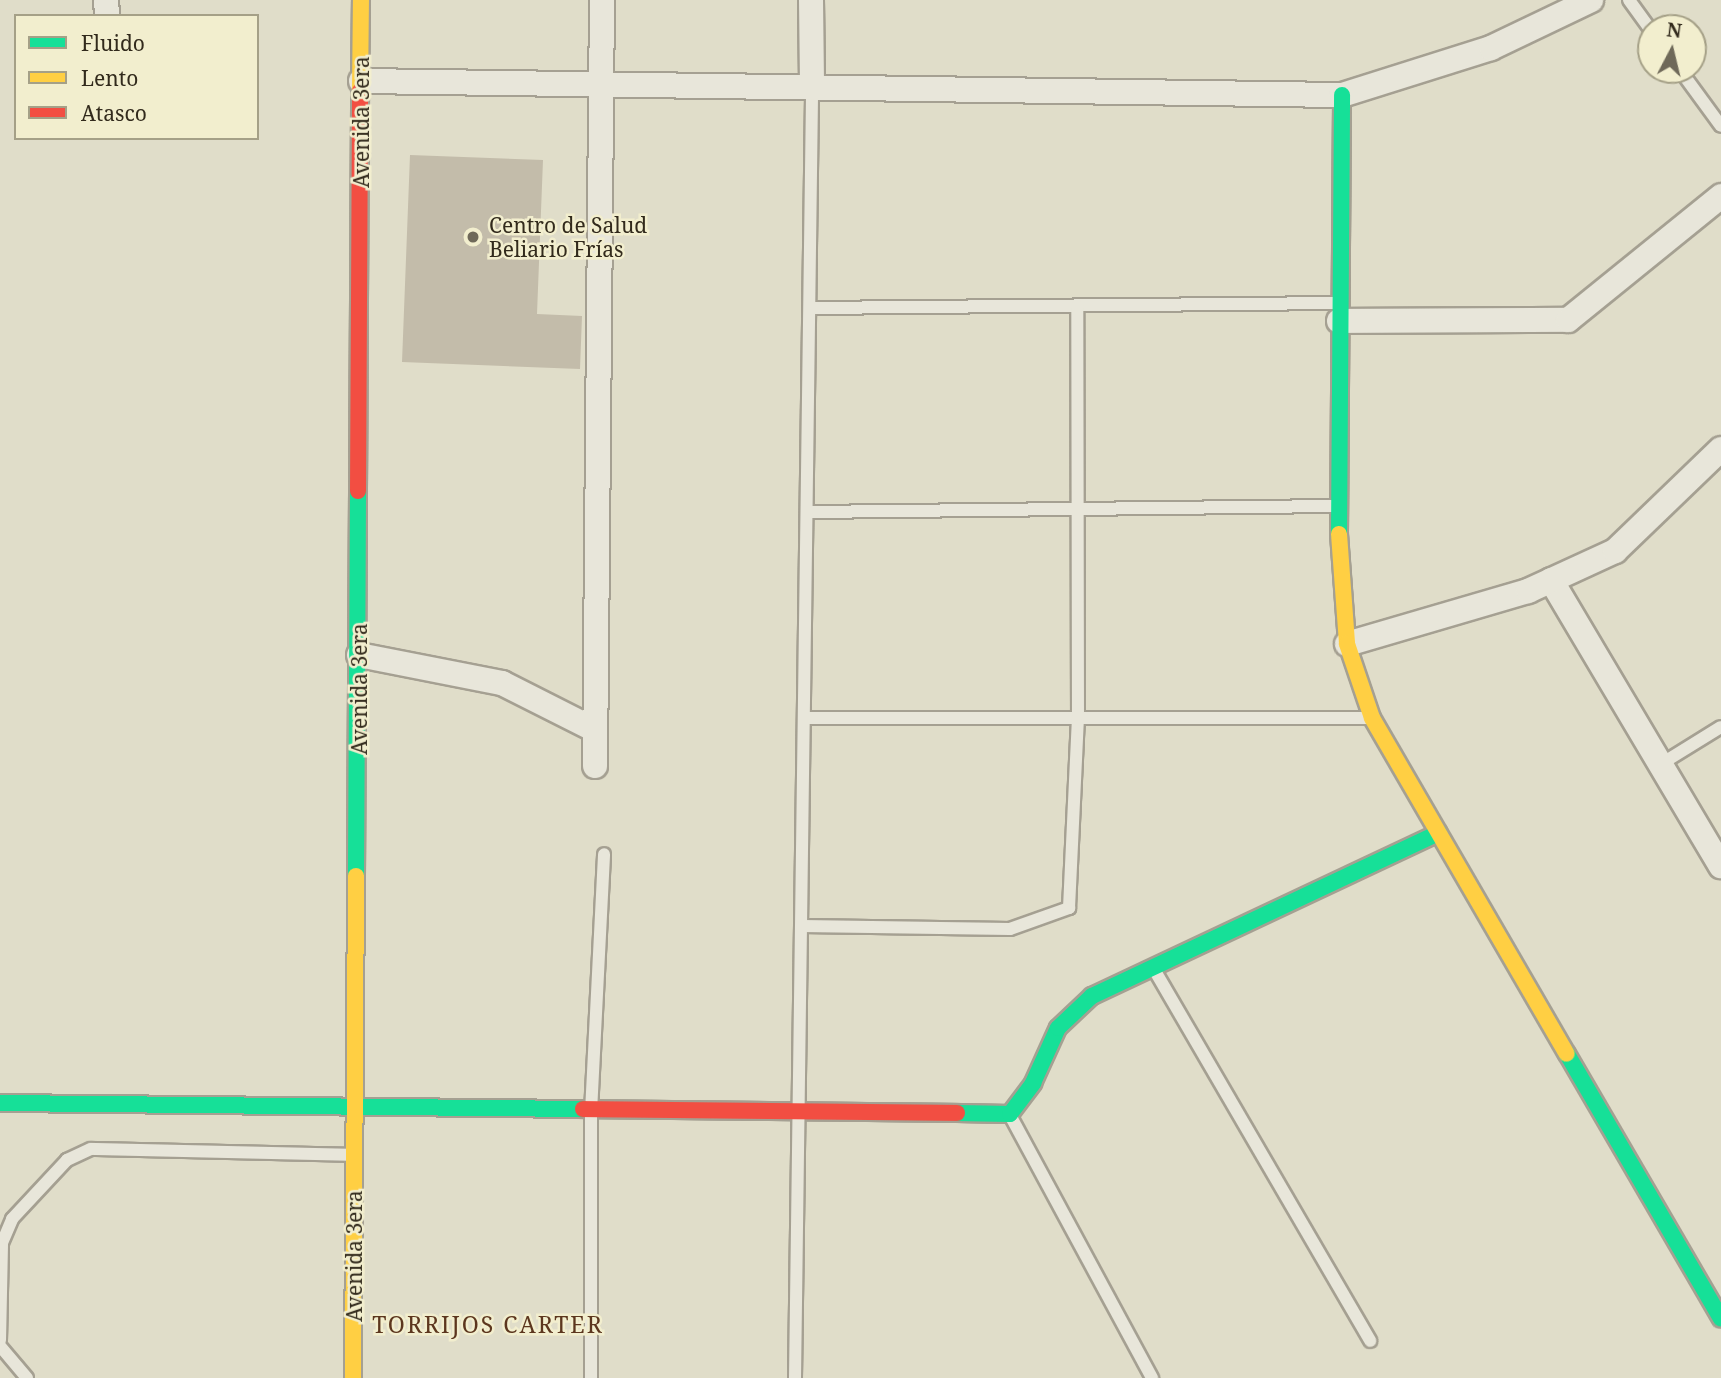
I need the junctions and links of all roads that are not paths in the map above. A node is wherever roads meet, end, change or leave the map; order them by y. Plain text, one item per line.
1 (361, 0) edge
2 (603, 0) edge
3 (811, 0) edge
4 (1591, 0) edge
5 (362, 81) junction
6 (1690, 84) edge
7 (603, 85) junction
8 (812, 88) junction
9 (1342, 96) junction
10 (1721, 126) edge
11 (1721, 196) edge
12 (1077, 306) junction
13 (810, 308) junction
14 (1340, 312) junction
15 (1721, 449) edge
16 (1337, 506) junction
17 (1079, 509) junction
18 (808, 512) junction
19 (1551, 580) junction
20 (1347, 643) junction
21 (359, 655) junction
22 (1078, 715) junction
23 (807, 718) junction
24 (1372, 718) junction
25 (1721, 727) edge
26 (595, 730) junction
27 (1661, 764) junction
28 (595, 766) dead end
29 (1439, 833) junction
30 (604, 854) dead end
31 (1721, 866) edge
32 (802, 926) junction
33 (1155, 971) junction
34 (0, 1103) edge
35 (356, 1110) junction
36 (591, 1112) junction
37 (797, 1112) junction
38 (1010, 1114) junction
39 (354, 1155) junction
40 (1721, 1319) edge
41 (0, 1340) edge
42 (1370, 1341) dead end
43 (0, 1346) edge
44 (27, 1378) edge
45 (353, 1378) edge
46 (591, 1378) edge
47 (795, 1378) edge
48 (1152, 1378) edge

1 - 5 street, Avenida 3era
2 - 7 street
3 - 8 street
4 - 9 street
5 - 7 street
5 - 21 street, Avenida 3era
6 - 10 lane
7 - 8 street
7 - 26 street
8 - 9 street
8 - 13 lane
9 - 14 street
11 - 14 street
12 - 13 lane
12 - 14 lane
12 - 17 lane
13 - 18 lane
14 - 16 street
15 - 19 street
16 - 17 lane
16 - 20 street
17 - 18 lane
17 - 22 lane
18 - 23 lane
19 - 20 street
19 - 27 street
20 - 24 street
21 - 26 street
21 - 35 street, Avenida 3era
22 - 23 lane
22 - 24 lane
22 - 32 lane
23 - 32 lane
24 - 29 street
25 - 27 lane
26 - 28 street
27 - 31 street
29 - 33 street
29 - 40 street
30 - 36 lane
32 - 37 lane
33 - 38 street
33 - 42 lane
34 - 35 street
35 - 36 street
35 - 39 street, Avenida 3era
36 - 37 street
36 - 46 lane
37 - 38 street
37 - 47 lane
38 - 48 lane
39 - 41 lane
39 - 45 street, Avenida 3era
43 - 44 lane

